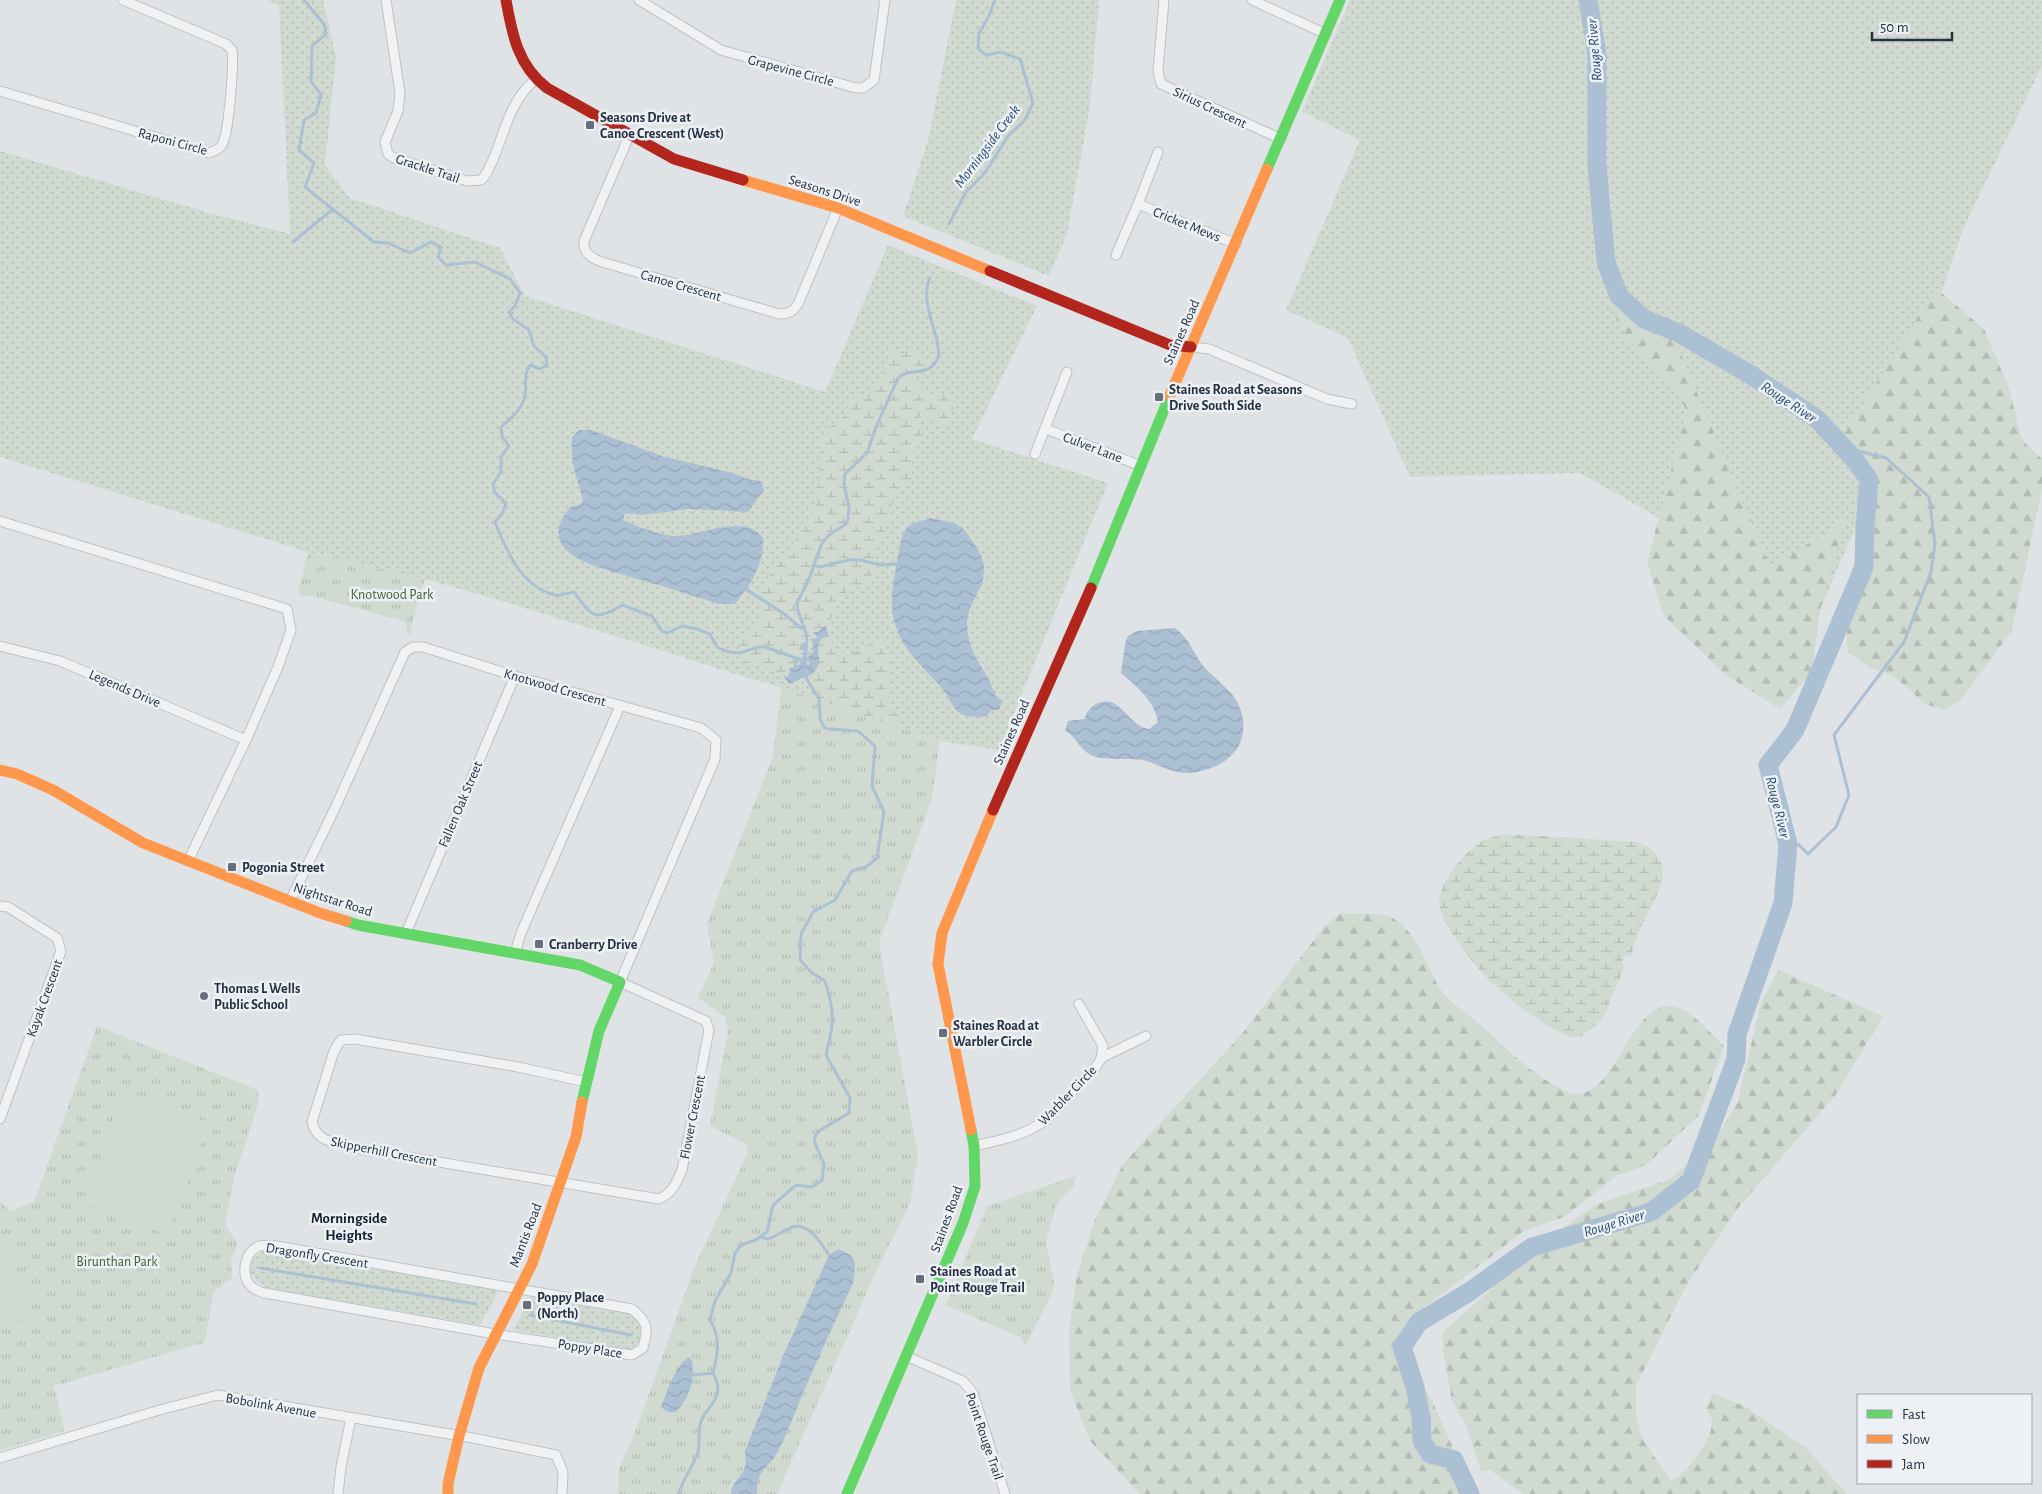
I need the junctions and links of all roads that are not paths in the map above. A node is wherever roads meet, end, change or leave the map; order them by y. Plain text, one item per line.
1 (123, 0) edge
2 (386, 0) edge
3 (506, 0) edge
4 (639, 0) edge
5 (885, 0) edge
6 (1164, 0) edge
7 (1252, 0) edge
8 (1340, 0) edge
9 (1326, 34) junction
10 (536, 79) junction
11 (0, 91) edge
12 (630, 134) junction
13 (1281, 139) junction
14 (1158, 152) dead end
15 (1138, 204) junction
16 (838, 208) junction
17 (1236, 244) junction
18 (1116, 255) dead end
19 (1191, 347) junction
20 (1067, 372) dead end
21 (1352, 404) dead end
22 (1046, 429) junction
23 (1035, 454) dead end
24 (1141, 466) junction
25 (0, 521) edge
26 (0, 646) edge
27 (515, 676) junction
28 (620, 706) junction
29 (246, 740) junction
30 (0, 770) edge
31 (188, 861) junction
32 (290, 901) junction
33 (0, 906) edge
34 (406, 933) junction
35 (516, 953) junction
36 (620, 982) junction
37 (1079, 1004) dead end
38 (1146, 1036) dead end
39 (1101, 1058) junction
40 (586, 1082) junction
41 (0, 1119) edge
42 (974, 1146) junction
43 (561, 1183) junction
44 (519, 1289) junction
45 (496, 1334) junction
46 (906, 1356) junction
47 (351, 1418) junction
48 (459, 1436) junction
49 (0, 1458) edge
50 (338, 1494) edge
51 (448, 1494) edge
52 (562, 1494) edge
53 (847, 1494) edge
54 (1005, 1494) edge

1 - 11 street, Raponi Circle
2 - 10 street, Grackle Trail
3 - 10 street, Seasons Drive
4 - 5 street, Grapevine Circle
6 - 13 street, Sirius Crescent
7 - 9 street
8 - 9 street, Staines Road
9 - 13 street, Staines Road
10 - 12 street, Seasons Drive
12 - 16 street, Seasons Drive
12 - 16 street, Canoe Crescent
13 - 17 street, Staines Road
14 - 15 street, Cricket Mews
15 - 17 street, Cricket Mews
15 - 18 street, Cricket Mews
16 - 19 street, Seasons Drive
17 - 19 street, Staines Road
19 - 21 street
19 - 24 street, Staines Road
20 - 22 street, Culver Lane
22 - 23 street, Culver Lane
22 - 24 street, Culver Lane
24 - 42 street, Staines Road
25 - 29 street
26 - 29 street, Legends Drive
27 - 28 street, Knotwood Crescent
27 - 32 street, Knotwood Crescent
27 - 34 street, Fallen Oak Street
28 - 35 street
28 - 36 street, Knotwood Crescent
29 - 31 street
30 - 31 street, Nightstar Road
31 - 32 street, Nightstar Road
32 - 34 street, Nightstar Road
33 - 41 street, Kayak Crescent
34 - 35 street, Nightstar Road
35 - 36 street, Nightstar Road
36 - 40 street, Mantis Road
36 - 43 street, Flower Crescent
37 - 39 street, Warbler Circle
38 - 39 street, Warbler Circle
39 - 42 street, Warbler Circle
40 - 43 street, Mantis Road
40 - 43 street, Skipperhill Crescent
42 - 46 street, Staines Road
43 - 44 street, Mantis Road
44 - 45 street, Mantis Road
44 - 45 street, Poppy Place
44 - 45 street, Dragonfly Crescent
45 - 48 street, Mantis Road
46 - 53 street, Staines Road
46 - 54 street, Point Rouge Trail
47 - 48 street, Bobolink Avenue
47 - 49 street, Bobolink Avenue
47 - 50 street
48 - 51 street, Mantis Road
48 - 52 street, Bobolink Avenue

